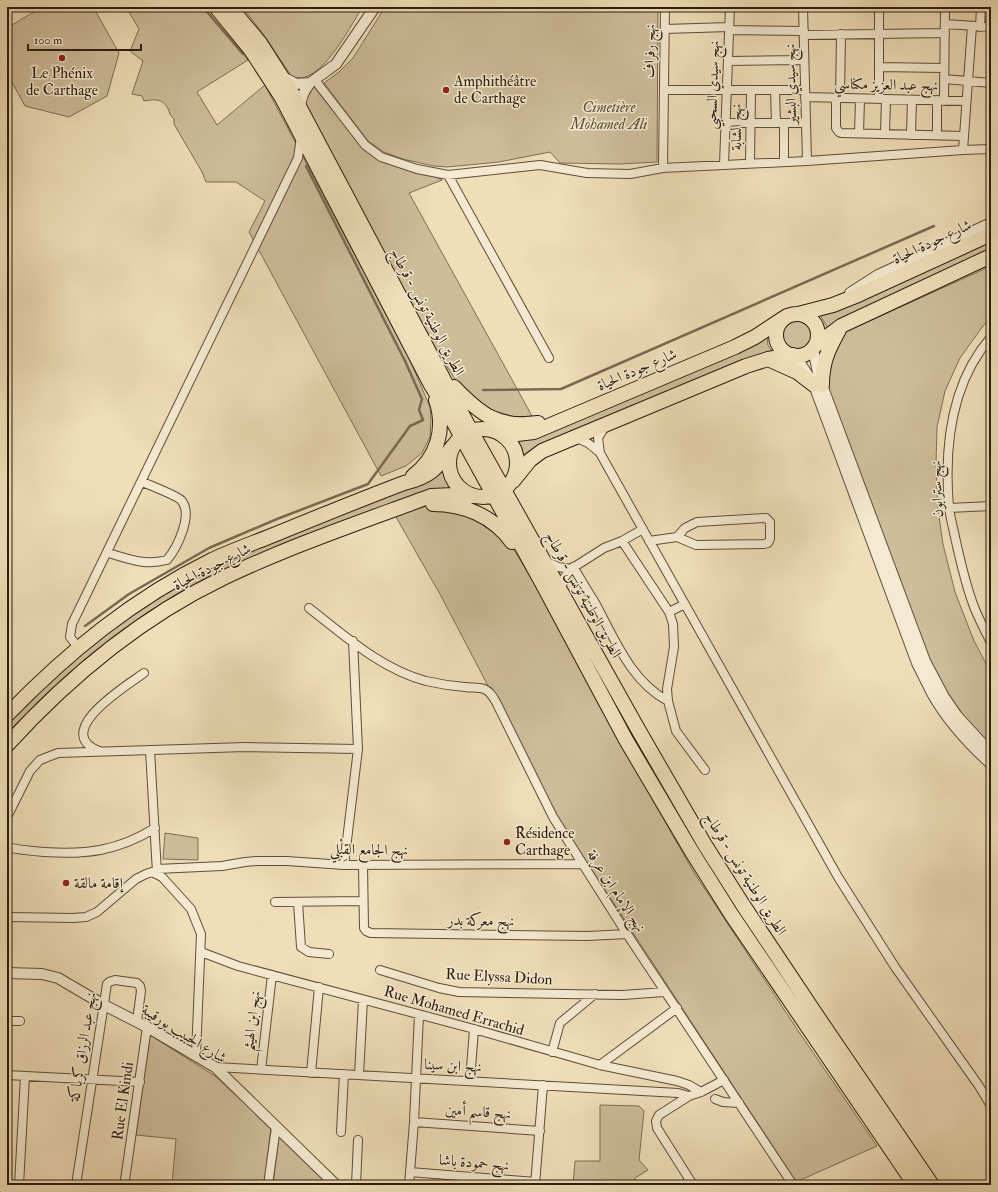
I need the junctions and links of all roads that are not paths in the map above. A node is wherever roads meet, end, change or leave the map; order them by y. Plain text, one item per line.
1 (216, 7) edge
2 (230, 7) edge
3 (375, 7) edge
4 (665, 7) edge
5 (730, 7) edge
6 (803, 7) edge
7 (879, 7) edge
8 (945, 7) edge
9 (981, 8) edge
10 (945, 24) junction
11 (976, 26) junction
12 (991, 28) edge
13 (665, 29) junction
14 (729, 29) junction
15 (804, 33) junction
16 (945, 33) junction
17 (841, 34) junction
18 (879, 34) junction
19 (804, 60) junction
20 (728, 61) junction
21 (879, 67) junction
22 (944, 68) junction
23 (283, 77) junction
24 (944, 79) junction
25 (968, 81) junction
26 (312, 82) junction
27 (991, 83) edge
28 (664, 90) junction
29 (727, 90) junction
30 (751, 90) junction
31 (775, 90) junction
32 (805, 93) junction
33 (838, 98) junction
34 (860, 99) junction
35 (883, 99) junction
36 (912, 100) junction
37 (941, 100) junction
38 (966, 101) junction
39 (300, 108) junction
40 (726, 123) junction
41 (750, 123) junction
42 (780, 123) junction
43 (806, 123) junction
44 (859, 133) junction
45 (885, 134) junction
46 (911, 135) junction
47 (937, 135) junction
48 (301, 136) junction
49 (964, 136) junction
50 (991, 149) edge
51 (963, 150) junction
52 (806, 161) junction
53 (784, 162) junction
54 (750, 163) junction
55 (724, 164) junction
56 (663, 168) junction
57 (448, 175) junction
58 (991, 223) edge
59 (991, 234) edge
60 (991, 256) edge
61 (833, 305) junction
62 (793, 315) junction
63 (841, 326) junction
64 (991, 337) edge
65 (815, 346) junction
66 (794, 355) junction
67 (549, 358) dead end
68 (768, 359) junction
69 (441, 374) junction
70 (431, 385) junction
71 (818, 385) junction
72 (574, 416) junction
73 (606, 425) junction
74 (493, 430) junction
75 (462, 438) junction
76 (574, 438) junction
77 (600, 452) junction
78 (524, 467) junction
79 (142, 482) junction
80 (404, 483) junction
81 (504, 489) junction
82 (473, 496) junction
83 (411, 504) junction
84 (514, 505) junction
85 (991, 506) edge
86 (949, 508) junction
87 (643, 529) junction
88 (677, 537) junction
89 (622, 541) junction
90 (650, 541) junction
91 (108, 553) junction
92 (543, 559) junction
93 (572, 568) junction
94 (542, 583) junction
95 (561, 590) junction
96 (685, 604) junction
97 (309, 608) dead end
98 (669, 612) junction
99 (353, 641) junction
100 (991, 643) edge
101 (78, 647) junction
102 (144, 673) dead end
103 (668, 701) junction
104 (7, 715) edge
105 (7, 745) edge
106 (358, 749) junction
107 (150, 750) junction
108 (100, 752) junction
109 (991, 753) edge
110 (991, 764) edge
111 (705, 770) dead end
112 (7, 817) edge
113 (155, 828) junction
114 (7, 847) edge
115 (582, 864) junction
116 (344, 865) junction
117 (363, 865) junction
118 (157, 871) junction
119 (363, 901) junction
120 (275, 902) dead end
121 (298, 902) junction
122 (7, 917) edge
123 (627, 934) junction
124 (201, 952) junction
125 (329, 954) dead end
126 (380, 970) dead end
127 (7, 973) edge
128 (272, 975) junction
129 (319, 987) junction
130 (664, 992) junction
131 (595, 994) junction
132 (363, 1000) junction
133 (104, 1005) junction
134 (676, 1008) junction
135 (419, 1015) junction
136 (7, 1021) edge
137 (20, 1021) dead end
138 (137, 1021) junction
139 (147, 1026) junction
140 (474, 1029) junction
141 (552, 1052) junction
142 (196, 1055) junction
143 (600, 1066) junction
144 (216, 1067) junction
145 (261, 1070) junction
146 (311, 1073) junction
147 (344, 1074) junction
148 (7, 1075) edge
149 (359, 1075) junction
150 (25, 1076) junction
151 (416, 1078) junction
152 (92, 1080) junction
153 (724, 1080) junction
154 (470, 1081) junction
155 (140, 1082) junction
156 (543, 1085) junction
157 (701, 1092) junction
158 (689, 1096) junction
159 (715, 1099) dead end
160 (739, 1103) junction
161 (991, 1106) edge
162 (414, 1122) junction
163 (276, 1127) junction
164 (540, 1130) junction
165 (341, 1132) dead end
166 (358, 1140) dead end
167 (410, 1172) junction
168 (125, 1180) dead end
169 (535, 1184) edge
170 (19, 1185) edge
171 (76, 1185) edge
172 (268, 1185) edge
173 (336, 1185) edge
174 (356, 1185) edge
175 (409, 1185) edge
176 (693, 1185) edge
177 (793, 1185) edge
178 (915, 1185) edge
179 (932, 1185) edge

1 - 48 highway, الطريق الوطنية تونس - قرطاج
2 - 23 highway, الطريق الوطنية تونس - قرطاج
3 - 26 street
4 - 13 street, نهج رفراف
5 - 14 street, نهج سيدي السحبي
6 - 15 street, نهج سيدي البشير
7 - 18 street
8 - 10 street
9 - 11 street
10 - 11 street
10 - 16 street
11 - 12 street
11 - 25 street
13 - 14 street
13 - 28 street, نهج رفراف
14 - 15 street
14 - 20 street, نهج سيدي السحبي
15 - 17 street
15 - 19 street, نهج سيدي البشير
16 - 18 street
16 - 22 street
17 - 18 street
17 - 33 street
18 - 21 street
19 - 20 street
19 - 32 street, نهج سيدي البشير
20 - 29 street, نهج سيدي السحبي
21 - 22 street
21 - 35 street
22 - 24 street
23 - 26 street
23 - 39 highway, الطريق الوطنية تونس - قرطاج
24 - 25 street
24 - 37 street
25 - 27 street
25 - 38 street
26 - 39 street
26 - 57 street
28 - 29 street, نهج عبد العزيز مكناسي
28 - 56 street, نهج رفراف
29 - 30 street, نهج عبد العزيز مكناسي
29 - 40 street, نهج سيدي السحبي
30 - 31 street, نهج عبد العزيز مكناسي
30 - 41 street, نهج الشابة
31 - 32 street, نهج عبد العزيز مكناسي
31 - 42 street
32 - 33 street, نهج عبد العزيز مكناسي
32 - 43 street, نهج سيدي البشير
33 - 34 street, نهج عبد العزيز مكناسي
33 - 44 street
34 - 35 street, نهج عبد العزيز مكناسي
34 - 44 street
35 - 36 street, نهج عبد العزيز مكناسي
35 - 45 street
36 - 37 street, نهج عبد العزيز مكناسي
36 - 46 street
37 - 38 street, نهج عبد العزيز مكناسي
37 - 47 street
38 - 49 street
39 - 69 highway, الطريق الوطنية تونس - قرطاج
40 - 41 street
40 - 55 street, نهج سيدي السحبي
41 - 42 street
41 - 54 street, نهج الشابة
42 - 43 street
42 - 53 street
43 - 52 street, نهج سيدي البشير
44 - 45 street
45 - 46 street
46 - 47 street
47 - 49 street
48 - 70 highway, الطريق الوطنية تونس - قرطاج
48 - 79 street
49 - 51 street
50 - 51 street
51 - 52 street
52 - 53 street
53 - 54 street
54 - 55 street
55 - 56 street
56 - 57 street
57 - 67 street
58 - 61 street
59 - 61 highway, شارع جودة الحياة
60 - 63 highway
61 - 62 highway, شارع جودة الحياة
62 - 65 highway
62 - 66 highway
62 - 72 highway, شارع جودة الحياة
63 - 65 highway
63 - 71 highway
64 - 86 street, نهج سترابون
65 - 66 highway
65 - 71 street
66 - 68 highway
66 - 71 street
68 - 71 highway
68 - 73 highway
69 - 72 highway
69 - 75 highway, الطريق الوطنية تونس - قرطاج
70 - 75 highway, الطريق الوطنية تونس - قرطاج
70 - 80 highway
71 - 109 street
71 - 110 street
72 - 74 highway, شارع جودة الحياة
73 - 76 highway
73 - 77 street
74 - 75 highway, شارع جودة الحياة
74 - 81 highway
75 - 80 highway, شارع جودة الحياة
75 - 81 highway, الطريق الوطنية تونس - قرطاج
75 - 82 highway
76 - 77 street
76 - 78 highway
77 - 87 street
78 - 81 highway
78 - 84 highway
79 - 91 street
79 - 91 street
80 - 101 highway, شارع جودة الحياة
81 - 82 highway, شارع جودة الحياة
81 - 84 highway, الطريق الوطنية تونس - قرطاج
81 - 94 highway, الطريق الوطنية تونس - قرطاج
82 - 83 highway, شارع جودة الحياة
83 - 94 highway
83 - 105 highway, شارع جودة الحياة
84 - 92 highway, الطريق الوطنية تونس - قرطاج
85 - 86 street
86 - 100 street, نهج سترابون
87 - 89 street
87 - 90 street
88 - 88 street
88 - 90 street
89 - 93 street
89 - 98 street
90 - 96 street
91 - 101 street
92 - 93 street
92 - 95 highway, الطريق الوطنية تونس - قرطاج
93 - 95 street
93 - 103 street
94 - 178 highway, الطريق الوطنية تونس - قرطاج
95 - 179 highway, الطريق الوطنية تونس - قرطاج
96 - 98 street
96 - 161 street
97 - 99 street, نهج الإمام ابن عرفة
98 - 103 street
99 - 106 street
99 - 115 street, نهج الإمام ابن عرفة
101 - 104 highway, شارع جودة الحياة
102 - 108 street
103 - 111 street
106 - 107 street
106 - 116 street
107 - 108 street
107 - 113 street
108 - 112 street
113 - 114 street
113 - 118 street
115 - 117 street, نهج الجامع القِبْلي
115 - 123 street, نهج الإمام ابن عرفة
116 - 117 street, نهج الجامع القِبْلي
116 - 118 street, نهج الجامع القِبْلي
117 - 119 street, نهج معركة بدر
118 - 122 street, نهج الجامع القِبْلي
118 - 124 street
119 - 121 street
119 - 123 street, نهج معركة بدر
120 - 121 street
121 - 125 street
123 - 130 street, نهج الإمام ابن عرفة
124 - 128 street, Rue Mohamed Errachid
124 - 142 street
126 - 131 street, Rue Elyssa Didon
127 - 133 street, شارع الحبيب بورقيبة
128 - 129 street, Rue Mohamed Errachid
128 - 145 street, نهج ابن الهيثم
129 - 132 street, Rue Mohamed Errachid
129 - 146 street
130 - 131 street, Rue Elyssa Didon
130 - 134 street, نهج الإمام ابن عرفة
131 - 141 street
132 - 135 street, Rue Mohamed Errachid
132 - 149 street
133 - 138 street, شارع الحبيب بورقيبة
133 - 138 street, نهج عبد الرزاق كرباكة
133 - 152 street, نهج عبد الرزاق كرباكة
134 - 143 street
134 - 153 street, نهج الإمام ابن عرفة
135 - 140 street, Rue Mohamed Errachid
135 - 151 street
136 - 137 street
138 - 139 street, شارع الحبيب بورقيبة
139 - 142 street, شارع الحبيب بورقيبة
139 - 155 street, Rue El Kindi
140 - 141 street, Rue Mohamed Errachid
140 - 154 street
141 - 143 street, Rue Mohamed Errachid
142 - 144 street, شارع الحبيب بورقيبة
143 - 157 street, Rue Mohamed Errachid
144 - 145 street, نهج ابن سينا
144 - 163 street, شارع الحبيب بورقيبة
145 - 146 street, نهج ابن سينا
146 - 147 street, نهج ابن سينا
147 - 149 street, نهج ابن سينا
147 - 165 street
148 - 150 street
149 - 151 street, نهج ابن سينا
150 - 152 street
150 - 170 street
151 - 154 street, نهج ابن سينا
151 - 162 street
152 - 155 street
152 - 171 street, نهج عبد الرزاق كرباكة
153 - 157 street
153 - 160 street, نهج الإمام ابن عرفة
154 - 156 street, نهج ابن سينا
155 - 168 street, Rue El Kindi
156 - 158 street, نهج ابن سينا
156 - 164 street
157 - 158 street
158 - 176 street
159 - 160 street
160 - 177 street, نهج الإمام ابن عرفة
162 - 164 street, نهج قاسم أمين
162 - 167 street
163 - 172 street
163 - 173 street, شارع الحبيب بورقيبة
164 - 169 street
166 - 174 street
167 - 169 street, نهج حمودة باشا
167 - 175 street

